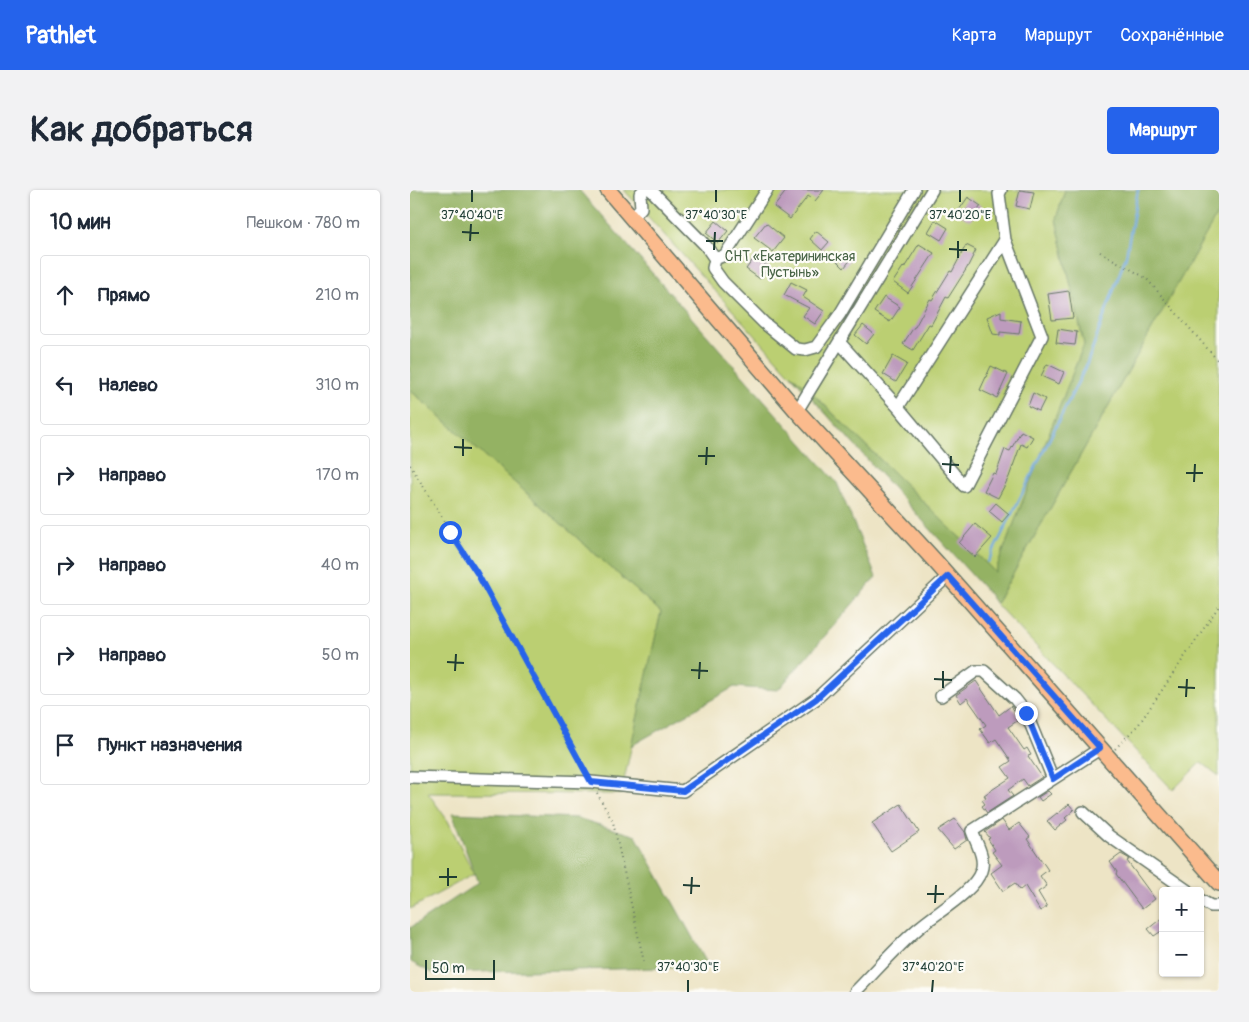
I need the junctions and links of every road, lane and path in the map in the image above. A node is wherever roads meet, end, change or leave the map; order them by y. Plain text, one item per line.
1 (608, 190) edge
2 (767, 190) edge
3 (914, 190) edge
4 (932, 190) edge
5 (1001, 190) edge
6 (643, 191) edge
7 (632, 217) junction
8 (1005, 240) junction
9 (1100, 252) dead end
10 (715, 259) junction
11 (840, 342) junction
12 (1219, 362) edge
13 (898, 407) junction
14 (797, 411) junction
15 (410, 465) edge
16 (948, 576) junction
17 (1219, 606) edge
18 (941, 696) dead end
19 (1104, 752) junction
20 (410, 777) edge
21 (1053, 779) junction
22 (591, 782) junction
23 (1083, 812) dead end
24 (1219, 883) edge
25 (1182, 887) edge
26 (1204, 902) edge
27 (1219, 906) edge
28 (644, 962) dead end
29 (855, 992) edge

1 - 7 main road
2 - 10 street
3 - 10 street
4 - 11 street
5 - 8 street
6 - 7 street
6 - 10 street
7 - 14 main road
8 - 13 street
8 - 13 street
9 - 12 path
11 - 13 street
11 - 14 street
14 - 16 main road
15 - 22 path
16 - 19 main road
16 - 22 street
17 - 19 path
18 - 21 street
19 - 21 street
19 - 24 main road
20 - 22 street
21 - 29 street
22 - 28 path
23 - 25 street
26 - 27 street

